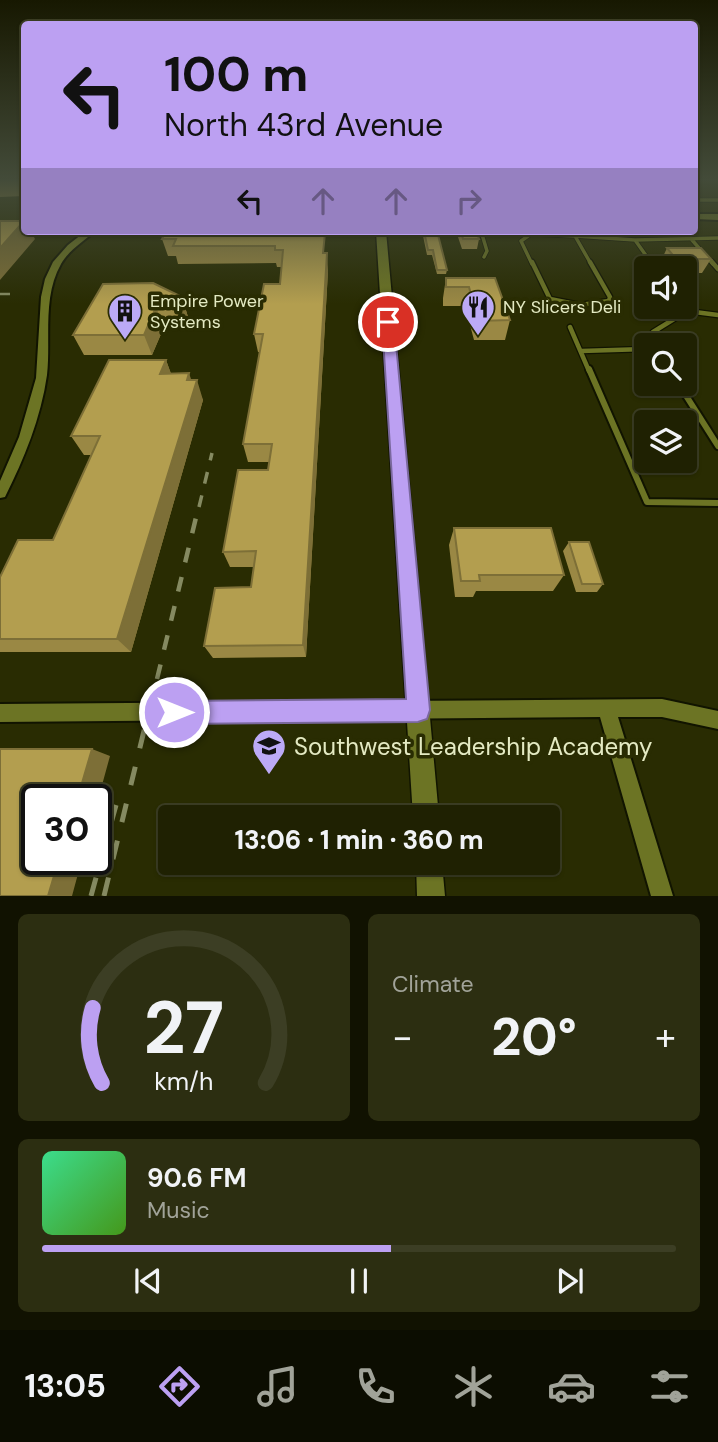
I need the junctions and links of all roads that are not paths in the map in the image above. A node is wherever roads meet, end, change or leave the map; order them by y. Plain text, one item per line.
1 (86, 235) edge
2 (381, 235) edge
3 (482, 235) edge
4 (530, 235) edge
5 (553, 235) edge
6 (656, 235) edge
7 (575, 236) junction
8 (718, 238) edge
9 (659, 239) junction
10 (635, 240) junction
11 (692, 240) junction
12 (646, 256) edge
13 (484, 257) dead end
14 (718, 269) edge
15 (697, 312) edge
16 (717, 317) edge
17 (671, 319) edge
18 (570, 327) dead end
19 (653, 333) edge
20 (634, 349) edge
21 (581, 351) junction
22 (686, 396) edge
23 (718, 446) edge
24 (0, 494) edge
25 (718, 503) edge
26 (606, 708) junction
27 (418, 710) junction
28 (0, 713) edge
29 (718, 720) edge
30 (425, 805) edge
31 (430, 875) edge
32 (431, 896) edge
33 (662, 896) edge

1 - 24 street
2 - 27 main road
3 - 13 lane
4 - 7 lane
5 - 7 lane
6 - 9 lane
7 - 10 lane
8 - 11 lane
9 - 10 lane
9 - 11 lane
10 - 12 lane
11 - 14 lane
15 - 16 lane
17 - 19 lane
18 - 21 lane
20 - 21 lane
21 - 25 lane
22 - 23 lane
26 - 27 street
26 - 29 street
26 - 33 street
27 - 28 street
27 - 30 main road
31 - 32 main road

